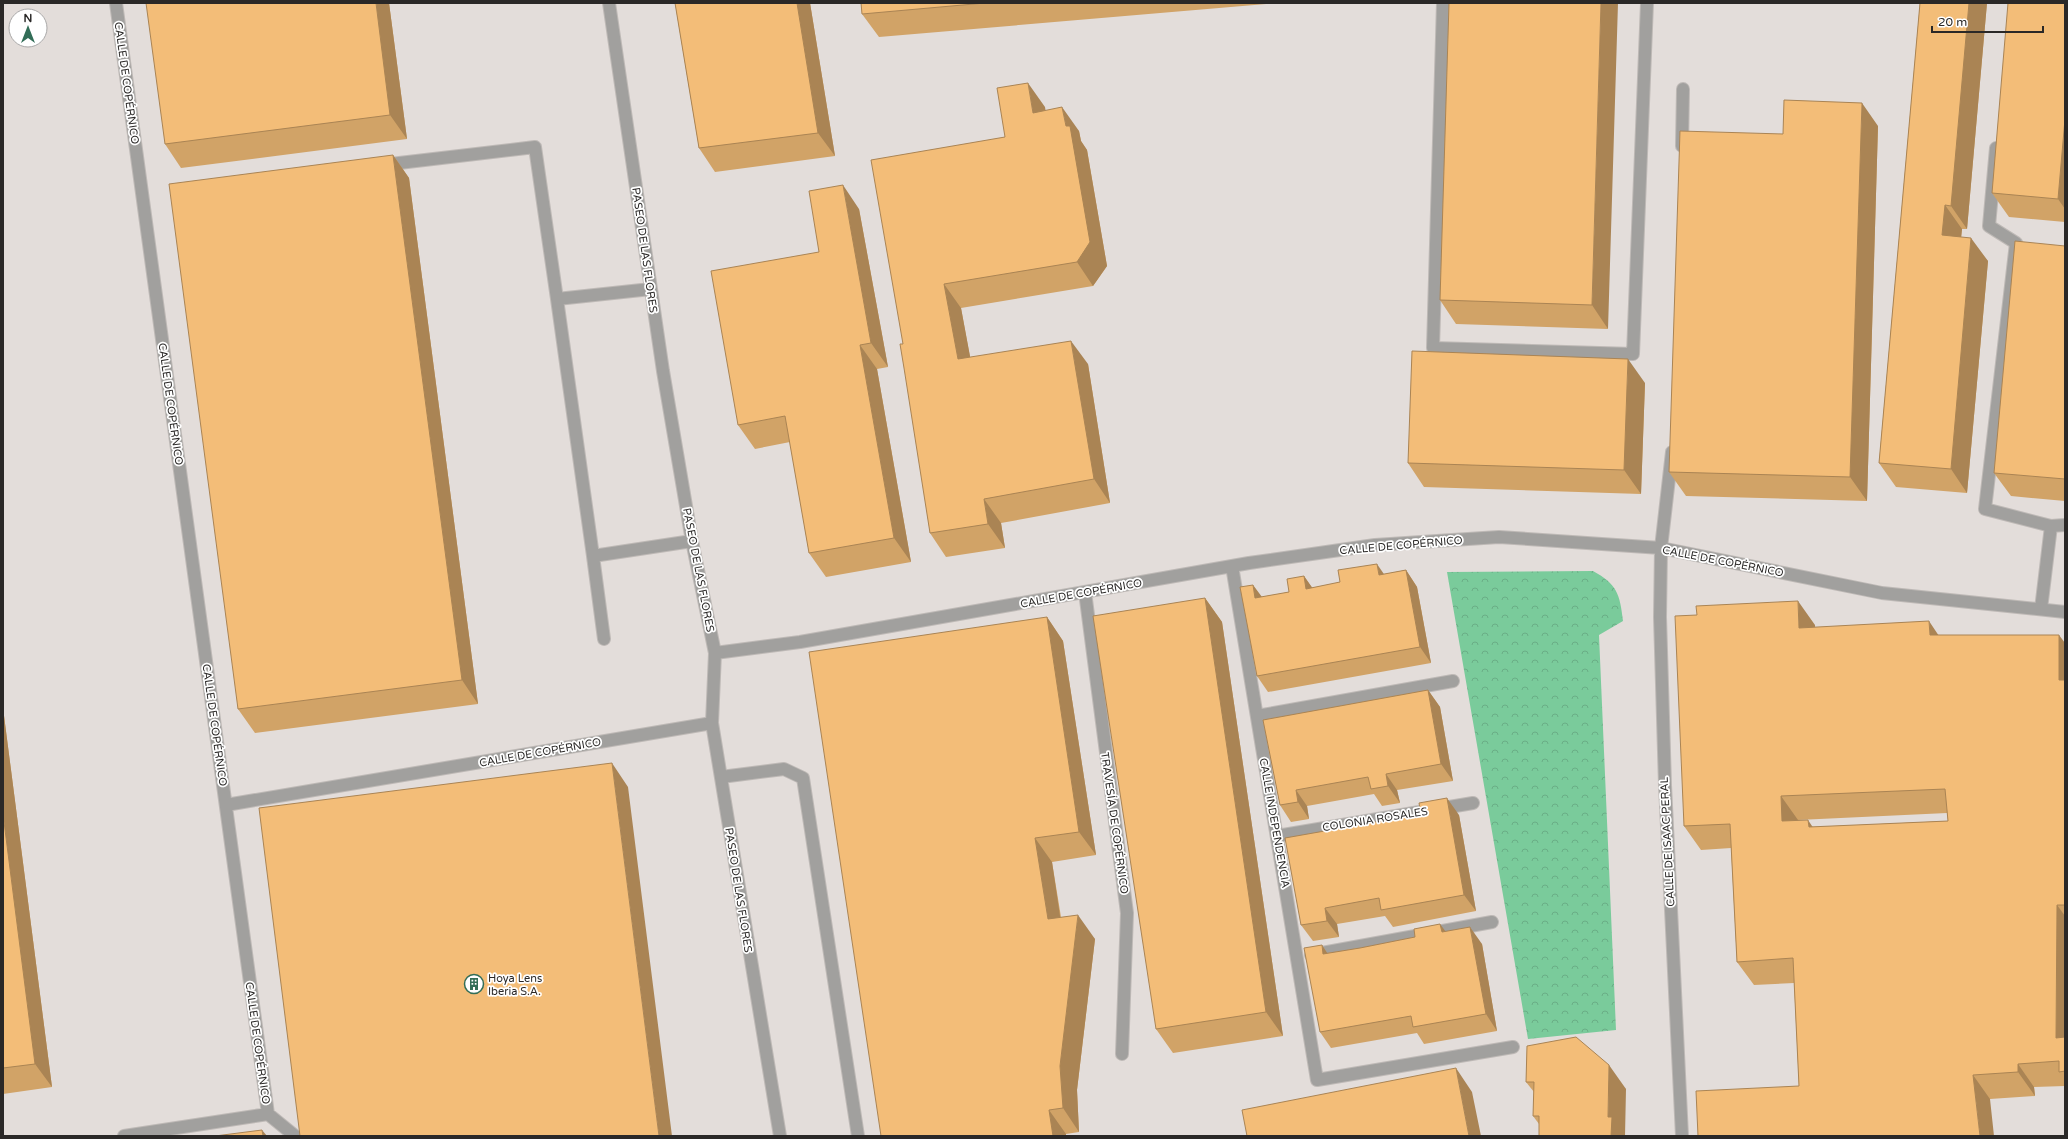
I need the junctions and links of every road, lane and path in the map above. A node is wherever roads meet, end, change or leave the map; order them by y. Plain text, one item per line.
1 (116, 3) edge
2 (609, 3) edge
3 (1443, 3) edge
4 (1647, 3) edge
5 (1683, 89) dead end
6 (1997, 138) edge
7 (1681, 159) edge
8 (372, 166) edge
9 (2016, 243) junction
10 (2030, 244) edge
11 (651, 289) junction
12 (557, 299) junction
13 (1673, 441) edge
14 (2065, 525) edge
15 (2051, 526) junction
16 (692, 541) junction
17 (1661, 548) junction
18 (593, 556) junction
19 (1232, 566) junction
20 (1084, 592) junction
21 (2041, 609) junction
22 (2065, 612) edge
23 (604, 639) dead end
24 (716, 654) junction
25 (1453, 681) dead end
26 (1257, 716) junction
27 (712, 723) junction
28 (721, 777) junction
29 (1473, 803) dead end
30 (226, 805) junction
31 (1277, 836) junction
32 (1492, 922) dead end
33 (1298, 957) junction
34 (1513, 1047) dead end
35 (1122, 1054) dead end
36 (268, 1114) junction
37 (124, 1136) edge
38 (295, 1136) edge
39 (780, 1136) edge
40 (858, 1136) edge
41 (1682, 1136) edge

1 - 30 street, CALLE DE COPÉRNICO
2 - 11 street, PASEO DE LAS FLORES
3 - 4 street
5 - 7 street
6 - 9 street
8 - 12 street
9 - 10 street
9 - 15 street
11 - 12 street
11 - 16 street, PASEO DE LAS FLORES
12 - 18 street
13 - 17 street, CALLE DE ISAAC PERAL
14 - 15 street
15 - 21 street
16 - 18 street
16 - 24 street, PASEO DE LAS FLORES
17 - 19 street, CALLE DE COPÉRNICO
17 - 21 street, CALLE DE COPÉRNICO
17 - 41 street, CALLE DE ISAAC PERAL
18 - 23 street
19 - 20 street, CALLE DE COPÉRNICO
19 - 26 street, CALLE INDEPENDENCIA
20 - 24 street, CALLE DE COPÉRNICO
20 - 35 street, TRAVESÍA DE COPÉRNICO
21 - 22 street, CALLE DE COPÉRNICO
24 - 27 street, PASEO DE LAS FLORES
25 - 26 street
26 - 31 street, CALLE INDEPENDENCIA
27 - 28 street, PASEO DE LAS FLORES
27 - 30 street, CALLE DE COPÉRNICO
28 - 39 street, PASEO DE LAS FLORES
28 - 40 street
29 - 31 street, COLONIA ROSALES
30 - 36 street, CALLE DE COPÉRNICO
31 - 33 street, CALLE INDEPENDENCIA
32 - 33 street
33 - 34 street, CALLE INDEPENDENCIA
36 - 37 street, CALLE DE COPÉRNICO
36 - 38 street, CALLE DE COPÉRNICO

